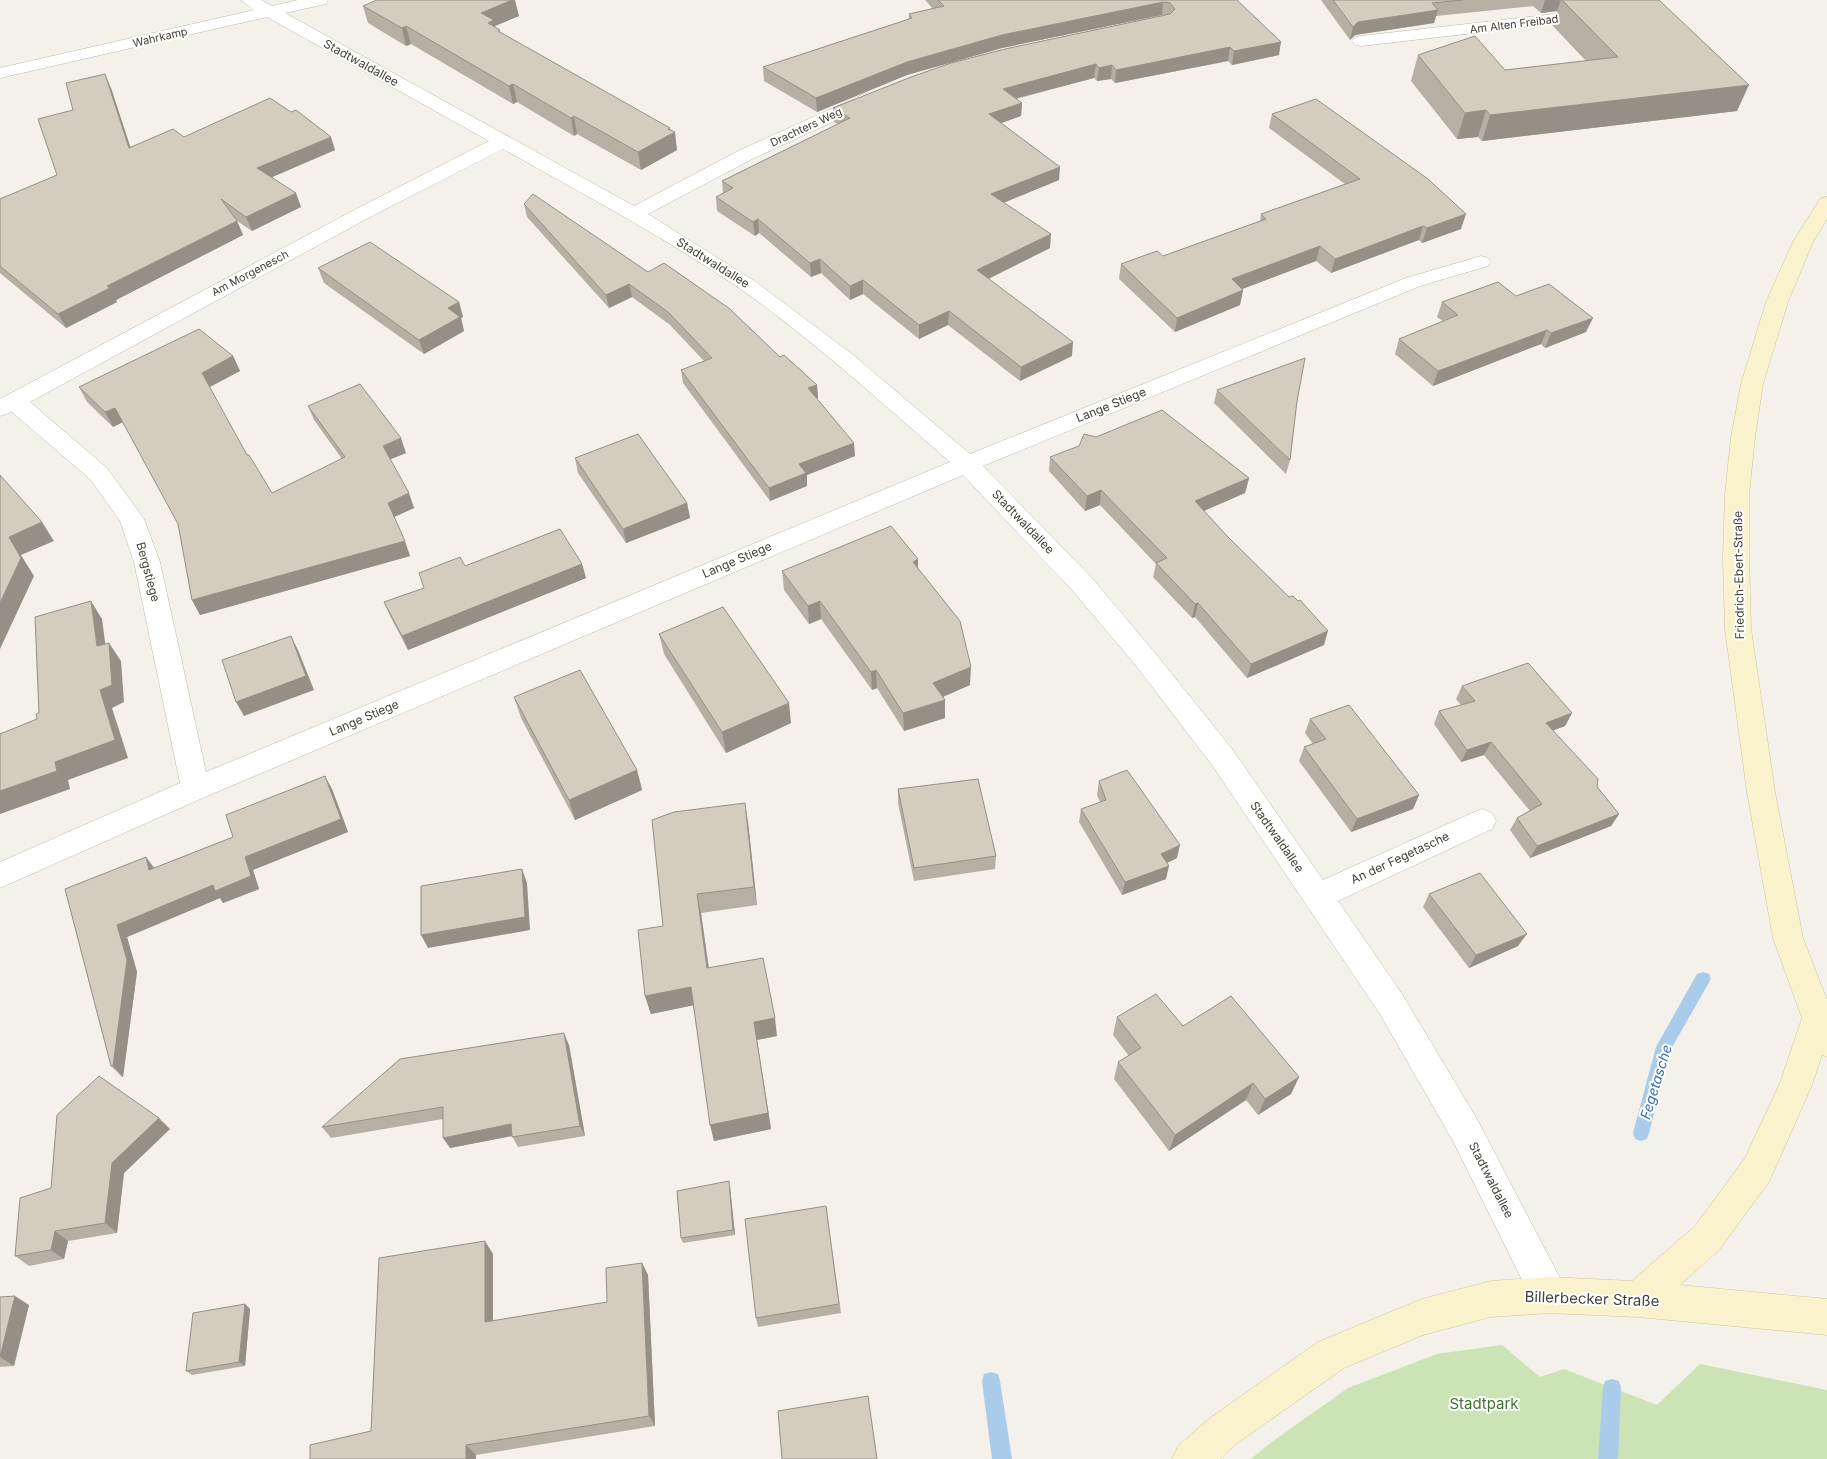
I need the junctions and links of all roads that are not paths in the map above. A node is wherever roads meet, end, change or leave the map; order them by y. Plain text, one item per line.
1 (320, 0) edge
2 (259, 6) edge
3 (1605, 13) edge
4 (1361, 41) edge
5 (0, 73) edge
6 (881, 94) edge
7 (502, 142) junction
8 (1827, 203) edge
9 (634, 214) junction
10 (1480, 262) dead end
11 (8, 405) edge
12 (967, 464) junction
13 (195, 789) junction
14 (1482, 821) dead end
15 (0, 875) edge
16 (1319, 896) junction
17 (1822, 1031) edge
18 (1549, 1295) junction
19 (1638, 1299) junction
20 (1827, 1317) edge
21 (1191, 1459) edge

1 - 2 street, Wahrkamp
2 - 5 street, Wahrkamp
2 - 7 street, Stadtwaldallee
3 - 4 street, Am Alten Freibad
6 - 9 street, Drachters Weg
7 - 9 street, Stadtwaldallee
7 - 11 street, Am Morgenesch
8 - 17 street, Friedrich-Ebert-Straße
9 - 12 street, Stadtwaldallee
10 - 12 street, Lange Stiege
11 - 13 street, Bergstiege
12 - 13 street, Lange Stiege
12 - 16 street, Stadtwaldallee
13 - 15 street, Lange Stiege
14 - 16 street, An der Fegetasche
16 - 18 street, Stadtwaldallee
17 - 19 street
18 - 19 street, Billerbecker Straße
18 - 21 street, Billerbecker Straße
19 - 20 street, Billerbecker Straße

